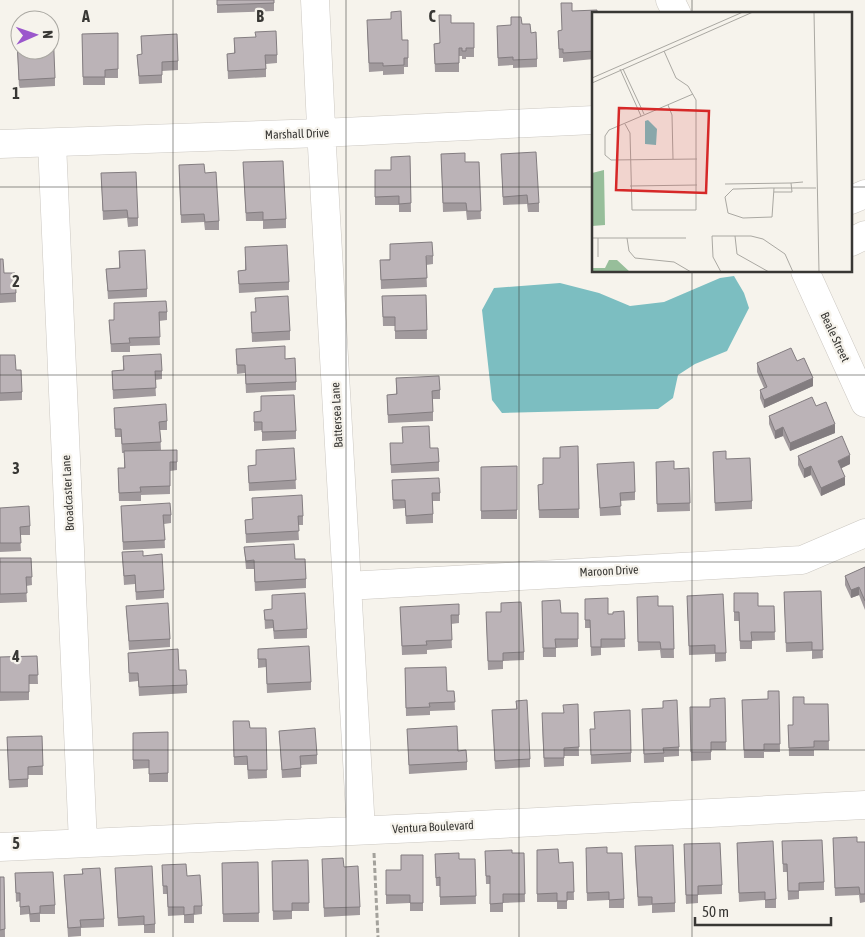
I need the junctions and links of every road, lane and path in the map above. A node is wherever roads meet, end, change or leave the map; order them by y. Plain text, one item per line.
1 (315, 0) edge
2 (670, 0) edge
3 (676, 12) edge
4 (592, 120) edge
5 (321, 133) junction
6 (52, 142) junction
7 (0, 144) edge
8 (865, 194) edge
9 (852, 200) edge
10 (865, 235) edge
11 (852, 242) edge
12 (805, 272) edge
13 (865, 403) edge
14 (865, 533) edge
15 (347, 586) junction
16 (865, 805) edge
17 (367, 830) junction
18 (83, 843) junction
19 (0, 847) edge
20 (378, 937) edge

1 - 5 street, Battersea Lane
2 - 3 street
4 - 5 street, Marshall Drive
5 - 6 street, Marshall Drive
5 - 15 street, Battersea Lane
6 - 7 street, Marshall Drive
6 - 18 street, Broadcaster Lane
8 - 9 street
10 - 11 street
12 - 13 street, Beale Street
14 - 15 street, Maroon Drive
15 - 17 street, Battersea Lane
16 - 17 street, Ventura Boulevard
17 - 18 street, Ventura Boulevard
17 - 20 path
18 - 19 street, Ventura Boulevard

